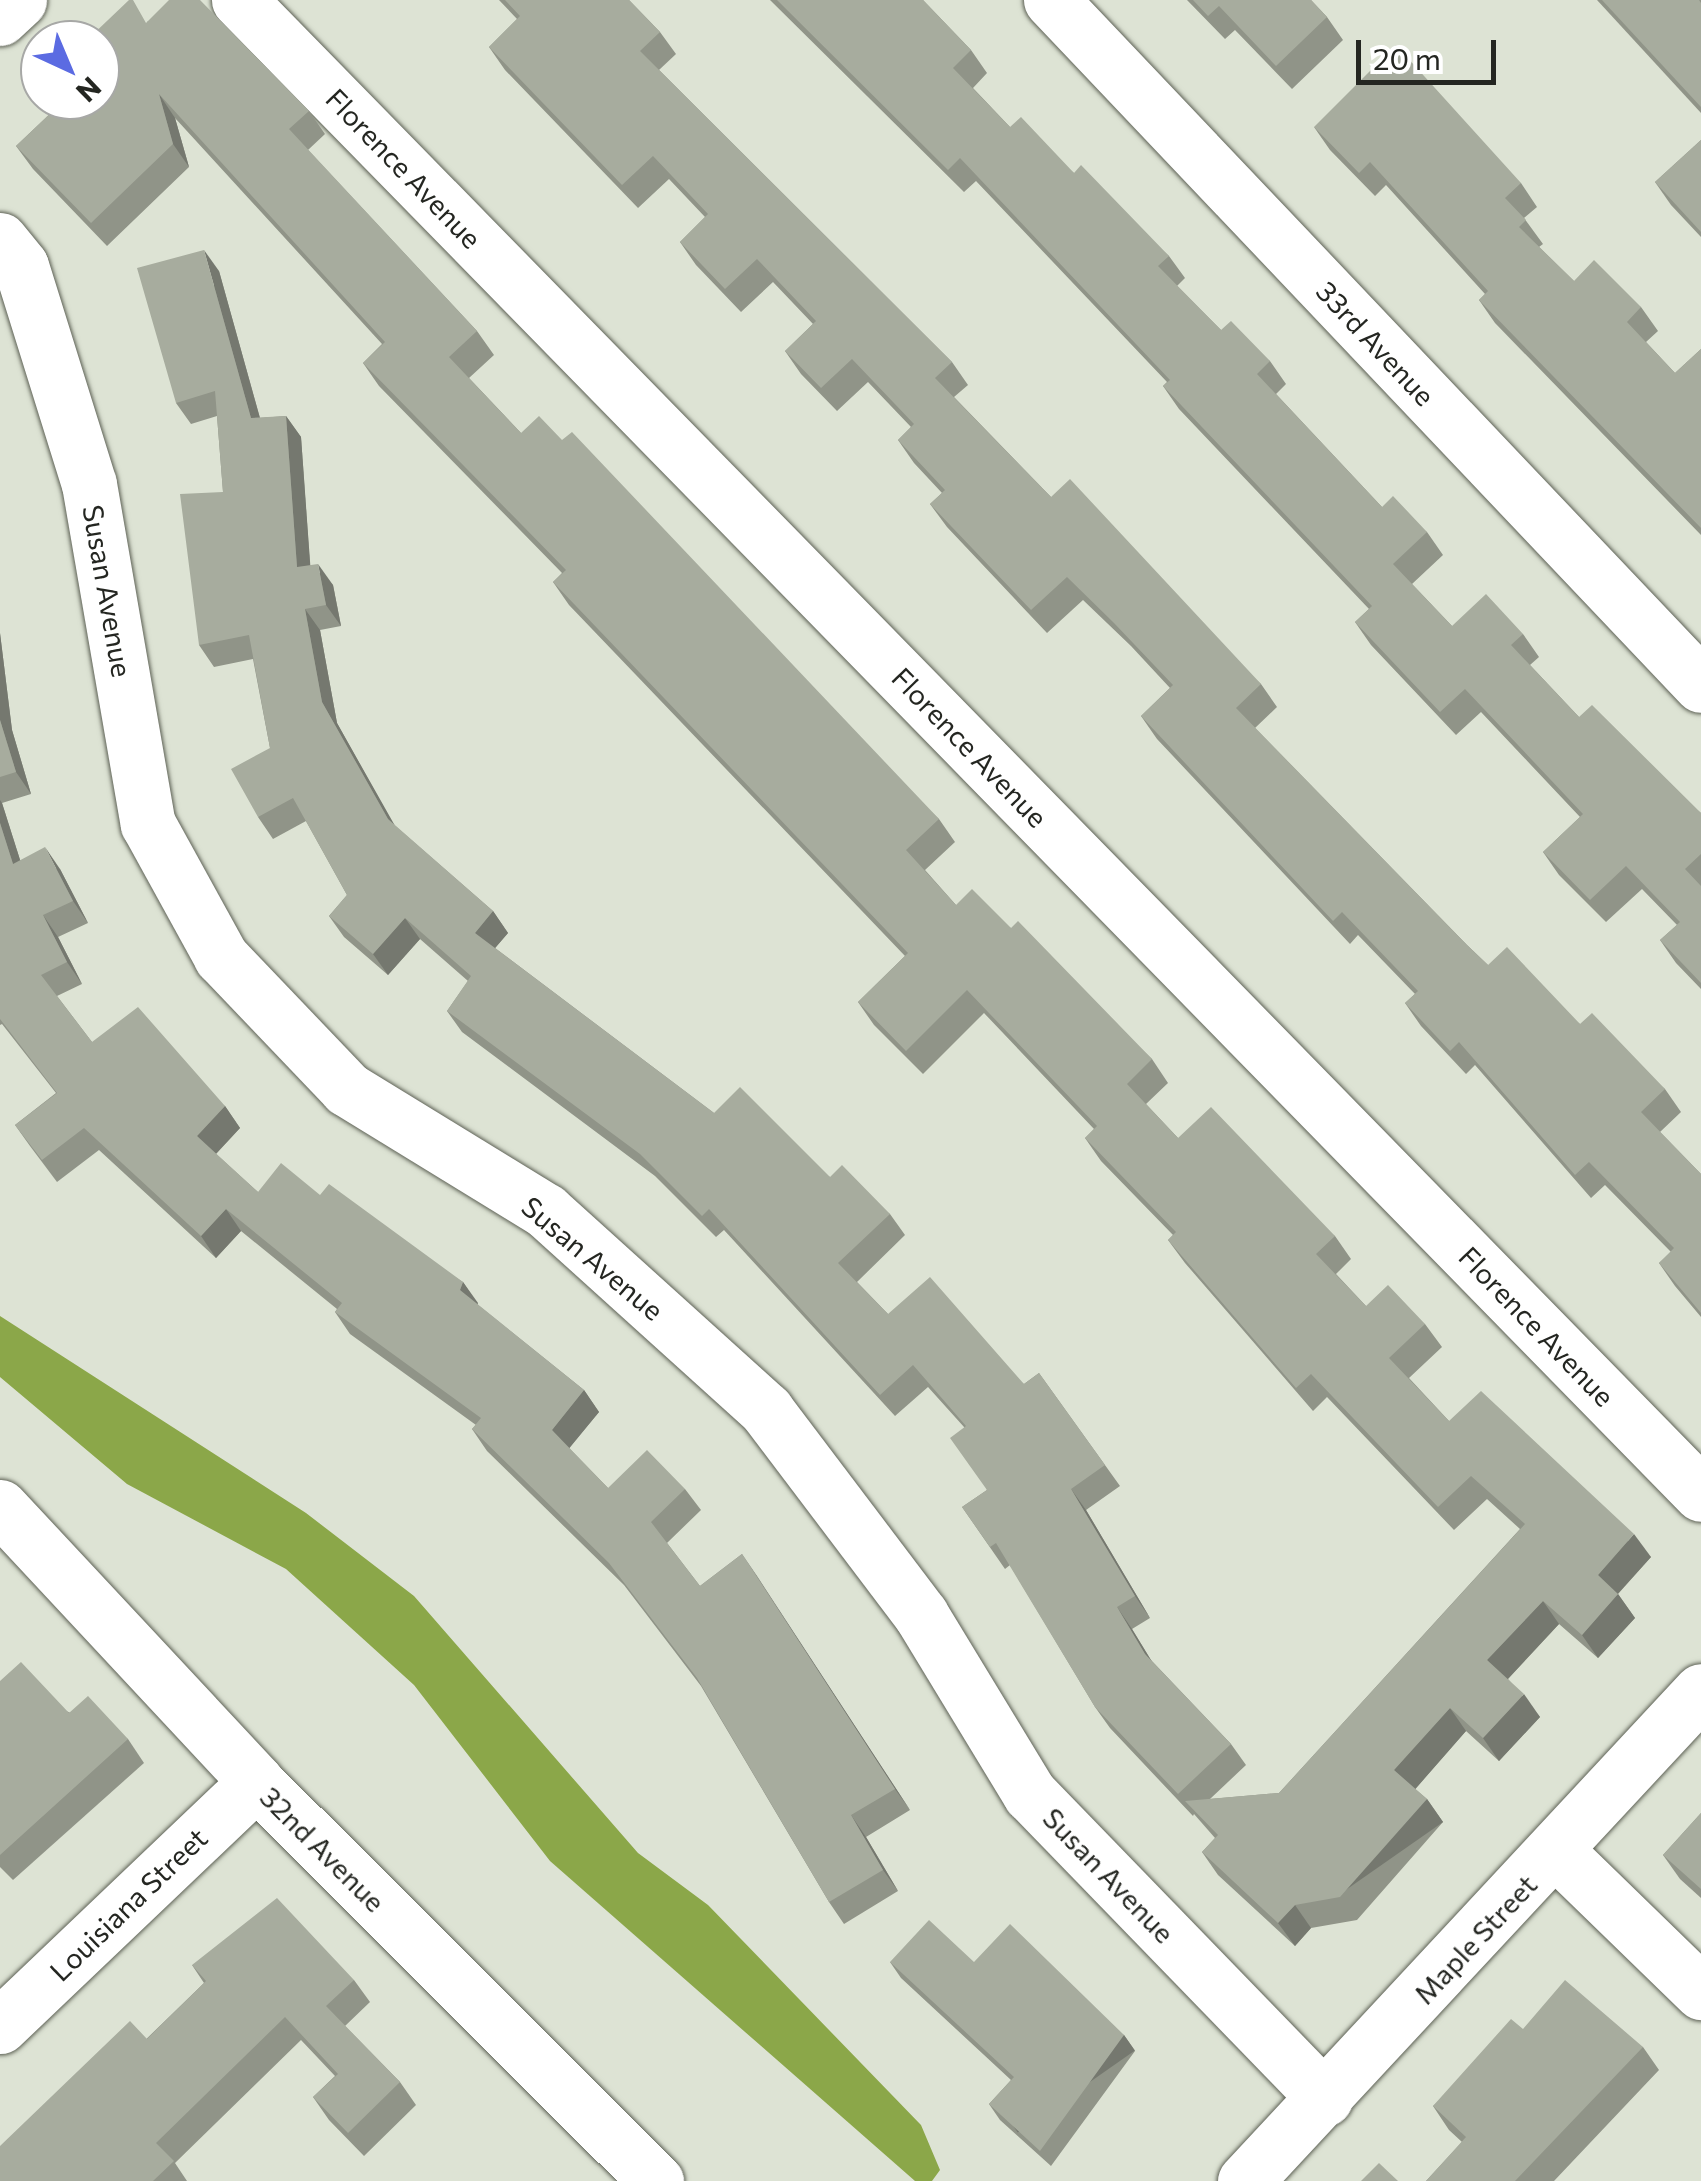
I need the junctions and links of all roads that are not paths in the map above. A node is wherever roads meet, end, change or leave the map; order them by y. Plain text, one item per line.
1 (18, 0) edge
2 (239, 0) edge
3 (1051, 0) edge
4 (0, 18) edge
5 (0, 240) edge
6 (1701, 686) edge
7 (1701, 1494) edge
8 (0, 1508) edge
9 (1701, 1691) edge
10 (256, 1782) junction
11 (1557, 1852) junction
12 (1701, 1992) edge
13 (0, 2026) edge
14 (1325, 2098) junction
15 (656, 2181) edge
16 (1245, 2181) edge

1 - 4 street
2 - 7 street, Florence Avenue
3 - 6 street, 33rd Avenue
5 - 14 street, Susan Avenue
8 - 10 street, 32nd Avenue
9 - 11 street, Maple Street
10 - 13 street, Louisiana Street
10 - 15 street, 32nd Avenue
11 - 12 street
11 - 14 street, Maple Street
14 - 16 street, Maple Street

